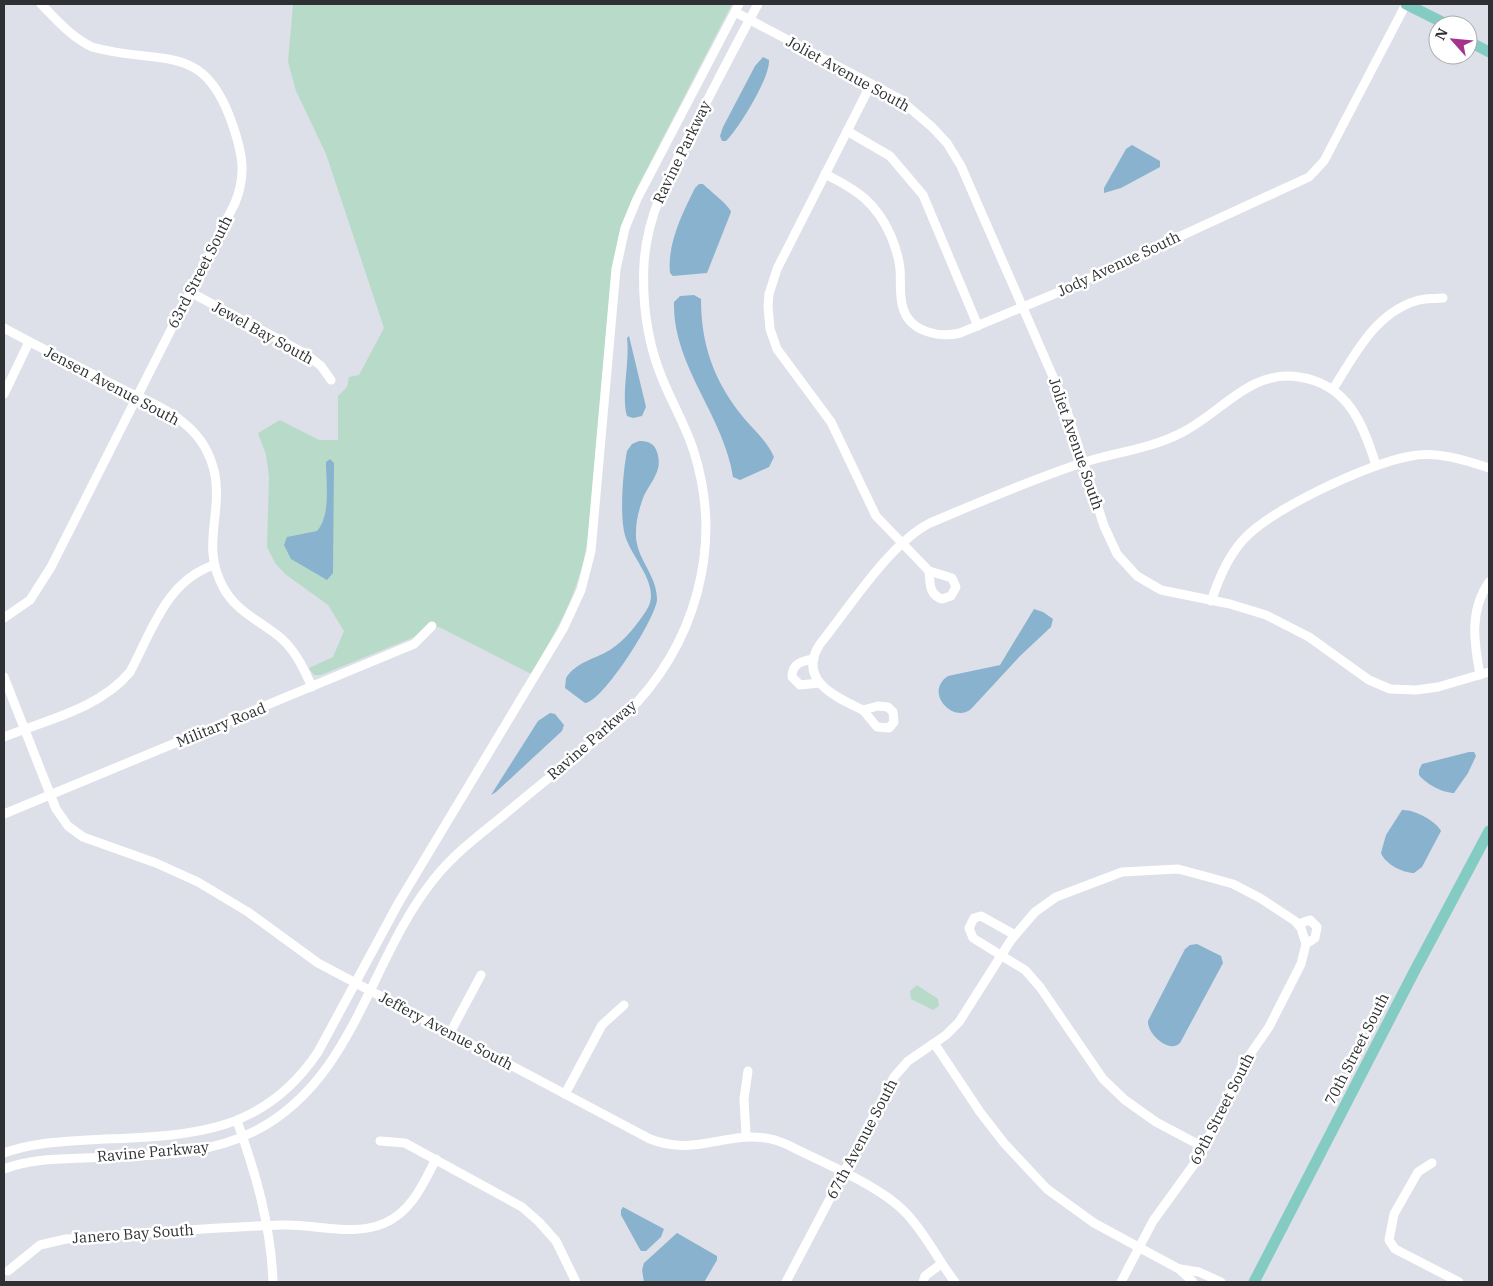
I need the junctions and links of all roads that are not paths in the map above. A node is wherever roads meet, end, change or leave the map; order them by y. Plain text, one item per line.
1 (41, 4) edge
2 (758, 4) edge
3 (1409, 5) edge
4 (737, 8) edge
5 (1428, 15) edge
6 (1428, 19) edge
7 (749, 20) junction
8 (871, 84) junction
9 (847, 131) junction
10 (825, 174) junction
11 (190, 292) junction
12 (1443, 298) dead end
13 (1021, 308) junction
14 (978, 326) junction
15 (4, 328) edge
16 (29, 342) junction
17 (331, 380) dead end
18 (1333, 389) junction
19 (4, 394) edge
20 (137, 396) junction
21 (1083, 463) junction
22 (1376, 465) junction
23 (1489, 468) edge
24 (900, 544) junction
25 (214, 565) junction
26 (929, 572) dead end
27 (1489, 582) edge
28 (1211, 601) junction
29 (4, 618) edge
30 (432, 626) dead end
31 (814, 659) junction
32 (1486, 675) edge
33 (4, 678) edge
34 (819, 683) junction
35 (312, 687) junction
36 (863, 710) dead end
37 (23, 729) junction
38 (4, 737) edge
39 (49, 795) junction
40 (4, 814) edge
41 (1489, 831) edge
42 (1298, 924) junction
43 (1015, 935) junction
44 (1306, 944) junction
45 (1001, 956) junction
46 (481, 975) dead end
47 (355, 983) junction
48 (370, 991) junction
49 (624, 1005) dead end
50 (450, 1033) junction
51 (934, 1043) junction
52 (748, 1071) dead end
53 (565, 1094) junction
54 (237, 1121) junction
55 (746, 1136) junction
56 (243, 1137) junction
57 (380, 1141) dead end
58 (1205, 1148) junction
59 (4, 1153) edge
60 (436, 1159) junction
61 (1432, 1163) dead end
62 (4, 1170) edge
63 (843, 1173) junction
64 (267, 1225) junction
65 (1138, 1247) junction
66 (942, 1264) junction
67 (1180, 1269) junction
68 (8, 1271) dead end
69 (273, 1282) edge
70 (576, 1282) edge
71 (786, 1282) edge
72 (923, 1282) edge
73 (955, 1282) edge
74 (1122, 1282) edge
75 (1193, 1282) edge
76 (1221, 1282) edge
77 (1254, 1282) edge
78 (1458, 1282) edge

1 - 11 street, 63rd Street South
2 - 7 street, Ravine Parkway
3 - 5 main road
3 - 6 main road
3 - 13 street, Jody Avenue South
4 - 7 street, Joliet Avenue South
4 - 47 street, Ravine Parkway
7 - 8 street, Joliet Avenue South
7 - 48 street, Ravine Parkway
8 - 9 street
8 - 13 street, Joliet Avenue South
9 - 10 street
9 - 14 street
10 - 14 street, Jody Avenue South
10 - 24 street
11 - 17 street, Jewel Bay South
11 - 20 street, 63rd Street South
12 - 18 street
13 - 14 street, Jody Avenue South
13 - 21 street, Joliet Avenue South
15 - 16 street
16 - 19 street
16 - 20 street, Jensen Avenue South
18 - 21 street
18 - 22 street
20 - 25 street, Jensen Avenue South
20 - 29 street, 63rd Street South
21 - 24 street
21 - 28 street, Joliet Avenue South
22 - 23 street
22 - 28 street
24 - 26 street
24 - 31 street
25 - 35 street, Jensen Avenue South
25 - 37 street
27 - 32 street
28 - 32 street, Joliet Avenue South
30 - 35 street, Military Road
31 - 34 street
31 - 34 street
33 - 37 street, Jeffery Avenue South
34 - 36 street
35 - 39 street, Military Road
37 - 38 street
37 - 39 street, Jeffery Avenue South
39 - 40 street, Military Road
39 - 47 street, Jeffery Avenue South
41 - 77 main road, 70th Street South
42 - 43 street, 67th Avenue South
42 - 44 street
42 - 44 street
43 - 45 street, 67th Avenue South
43 - 45 street
44 - 58 street, 69th Street South
45 - 51 street, 67th Avenue South
45 - 58 street
46 - 50 street
47 - 48 street, Jeffery Avenue South
47 - 54 street, Ravine Parkway
48 - 50 street, Jeffery Avenue South
48 - 56 street, Ravine Parkway
49 - 53 street
50 - 53 street, Jeffery Avenue South
51 - 63 street, 67th Avenue South
51 - 65 street
52 - 55 street
53 - 55 street, Jeffery Avenue South
54 - 56 street
54 - 59 street, Ravine Parkway
55 - 63 street, Jeffery Avenue South
56 - 62 street, Ravine Parkway
56 - 64 street
57 - 60 street
58 - 65 street, 69th Street South
60 - 64 street, Janero Bay South
60 - 70 street
61 - 78 street
63 - 66 street, Jeffery Avenue South
63 - 71 street, 67th Avenue South
64 - 68 street, Janero Bay South
64 - 69 street
65 - 67 street
65 - 74 street, 69th Street South
66 - 72 street
66 - 73 street, Jeffery Avenue South
67 - 75 street
67 - 76 street

